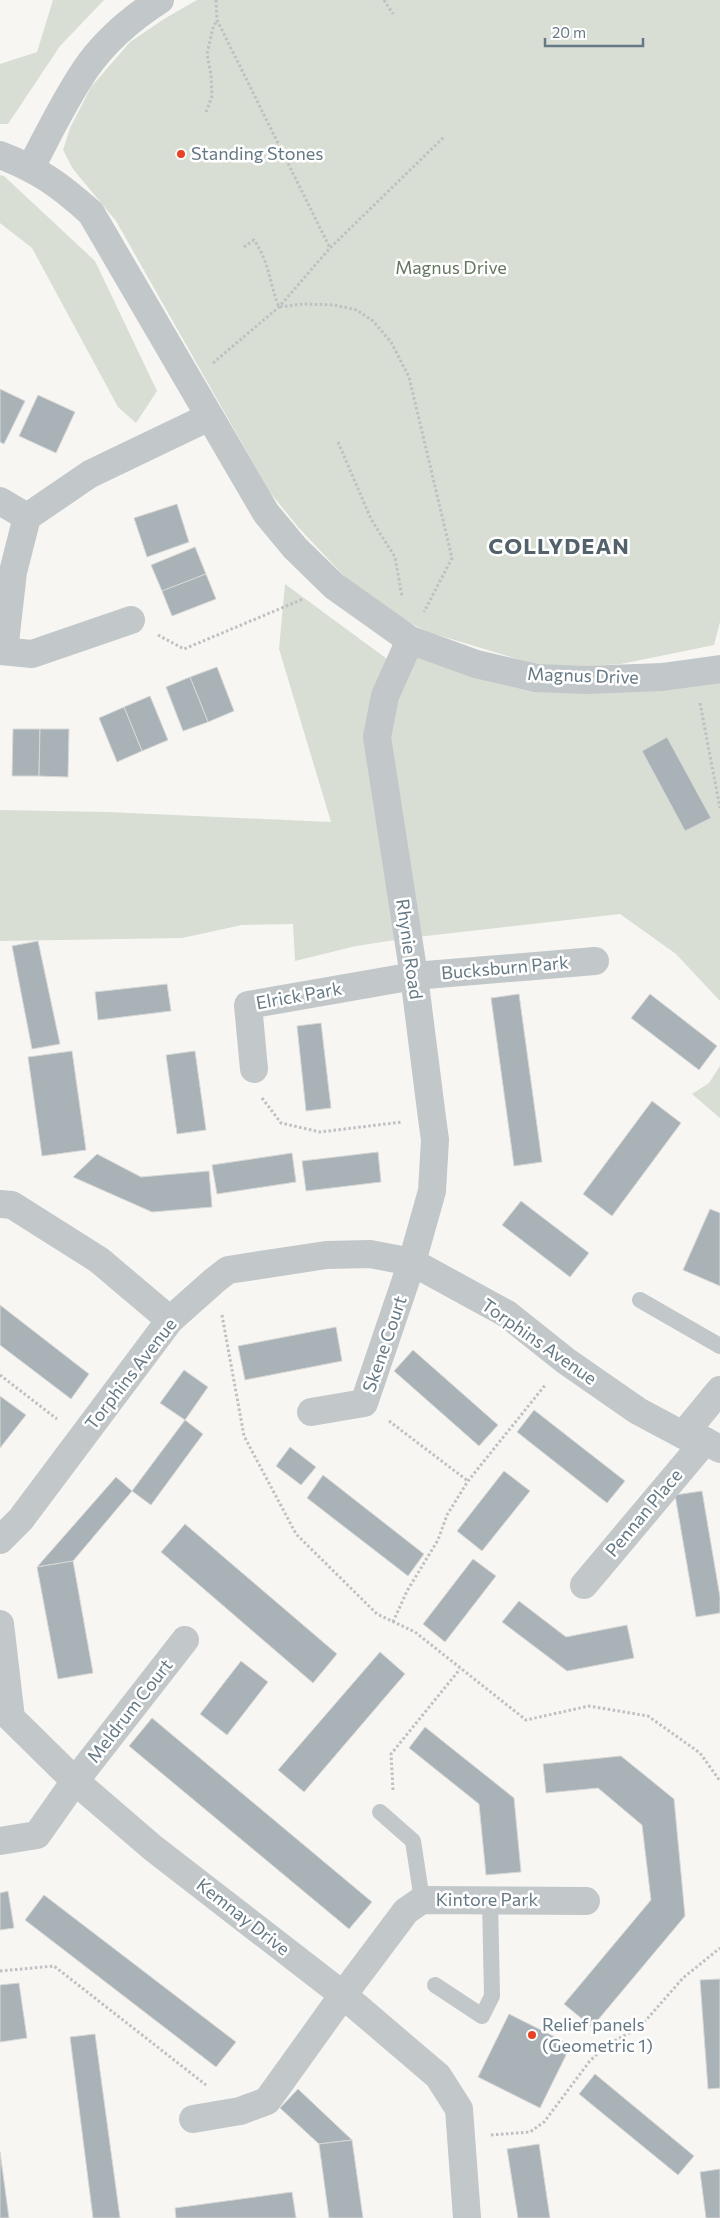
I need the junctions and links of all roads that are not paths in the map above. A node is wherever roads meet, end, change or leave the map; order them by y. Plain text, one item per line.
1 (160, 0) edge
2 (0, 155) edge
3 (31, 167) junction
4 (209, 417) junction
5 (0, 501) edge
6 (27, 517) junction
7 (131, 620) road end
8 (410, 640) junction
9 (2, 651) edge
10 (720, 669) edge
11 (596, 961) dead end
12 (414, 976) junction
13 (254, 1068) road end
14 (0, 1204) edge
15 (412, 1262) junction
16 (640, 1300) dead end
17 (170, 1320) junction
18 (720, 1346) edge
19 (720, 1390) edge
20 (311, 1412) dead end
21 (703, 1442) edge
22 (0, 1540) edge
23 (584, 1585) dead end
24 (0, 1624) edge
25 (185, 1640) dead end
26 (75, 1781) junction
27 (380, 1812) dead end
28 (0, 1841) edge
29 (422, 1900) junction
30 (490, 1900) junction
31 (586, 1901) dead end
32 (435, 1985) dead end
33 (343, 1995) junction
34 (193, 2119) dead end
35 (467, 2218) edge

1 - 3 street
2 - 3 street, Magnus Drive
3 - 4 street, Magnus Drive
4 - 6 street
4 - 8 street, Magnus Drive
5 - 6 street
6 - 9 street
7 - 9 street
8 - 10 street, Magnus Drive
8 - 12 street, Rhynie Road
11 - 12 street, Bucksburn Park
12 - 13 street, Elrick Park
12 - 15 street, Rhynie Road
14 - 17 street
15 - 17 street, Torphins Avenue
15 - 20 street, Skene Court
15 - 21 street, Torphins Avenue
16 - 18 lane
17 - 22 street, Torphins Avenue
19 - 21 street, Pennan Place
21 - 23 street, Pennan Place
24 - 26 street, Kemnay Drive
25 - 26 street, Meldrum Court
26 - 28 street, Meldrum Court
26 - 33 street, Kemnay Drive
27 - 29 lane
29 - 30 street, Kintore Park
29 - 33 street, Kintore Park
30 - 31 street, Kintore Park
30 - 32 lane
33 - 34 street, Kintore Park
33 - 35 street, Kemnay Drive

